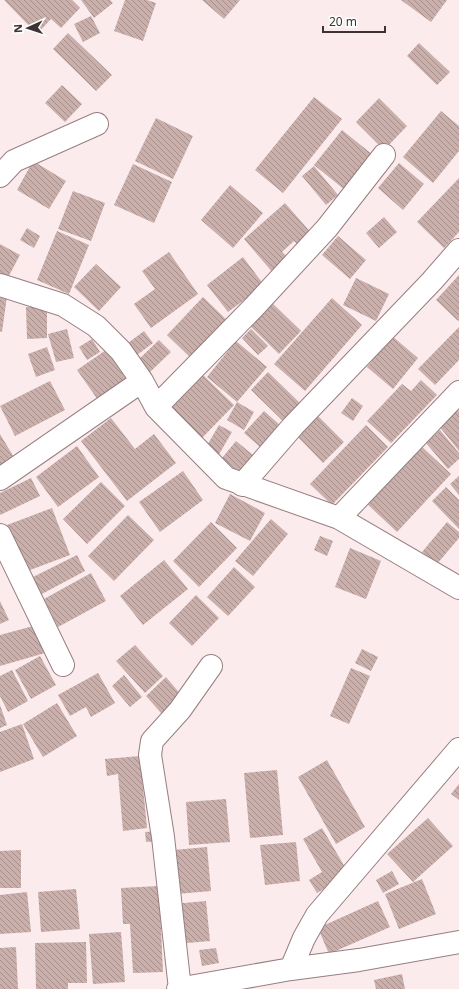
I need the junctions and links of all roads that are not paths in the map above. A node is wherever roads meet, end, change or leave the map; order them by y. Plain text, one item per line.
1 (97, 124) dead end
2 (384, 155) dead end
3 (0, 176) edge
4 (459, 250) edge
5 (0, 285) edge
6 (142, 381) junction
7 (459, 392) edge
8 (156, 406) junction
9 (0, 479) edge
10 (242, 485) junction
11 (339, 518) junction
12 (0, 535) edge
13 (459, 588) edge
14 (63, 665) dead end
15 (211, 666) dead end
16 (459, 749) edge
17 (459, 942) edge
18 (291, 969) junction
19 (179, 989) edge

1 - 3 street
2 - 8 street
4 - 10 street
5 - 6 street
6 - 8 street
6 - 9 street
7 - 11 street
8 - 10 street
10 - 11 street
11 - 13 street
12 - 14 street
15 - 19 street
16 - 18 street
17 - 18 street
18 - 19 street

